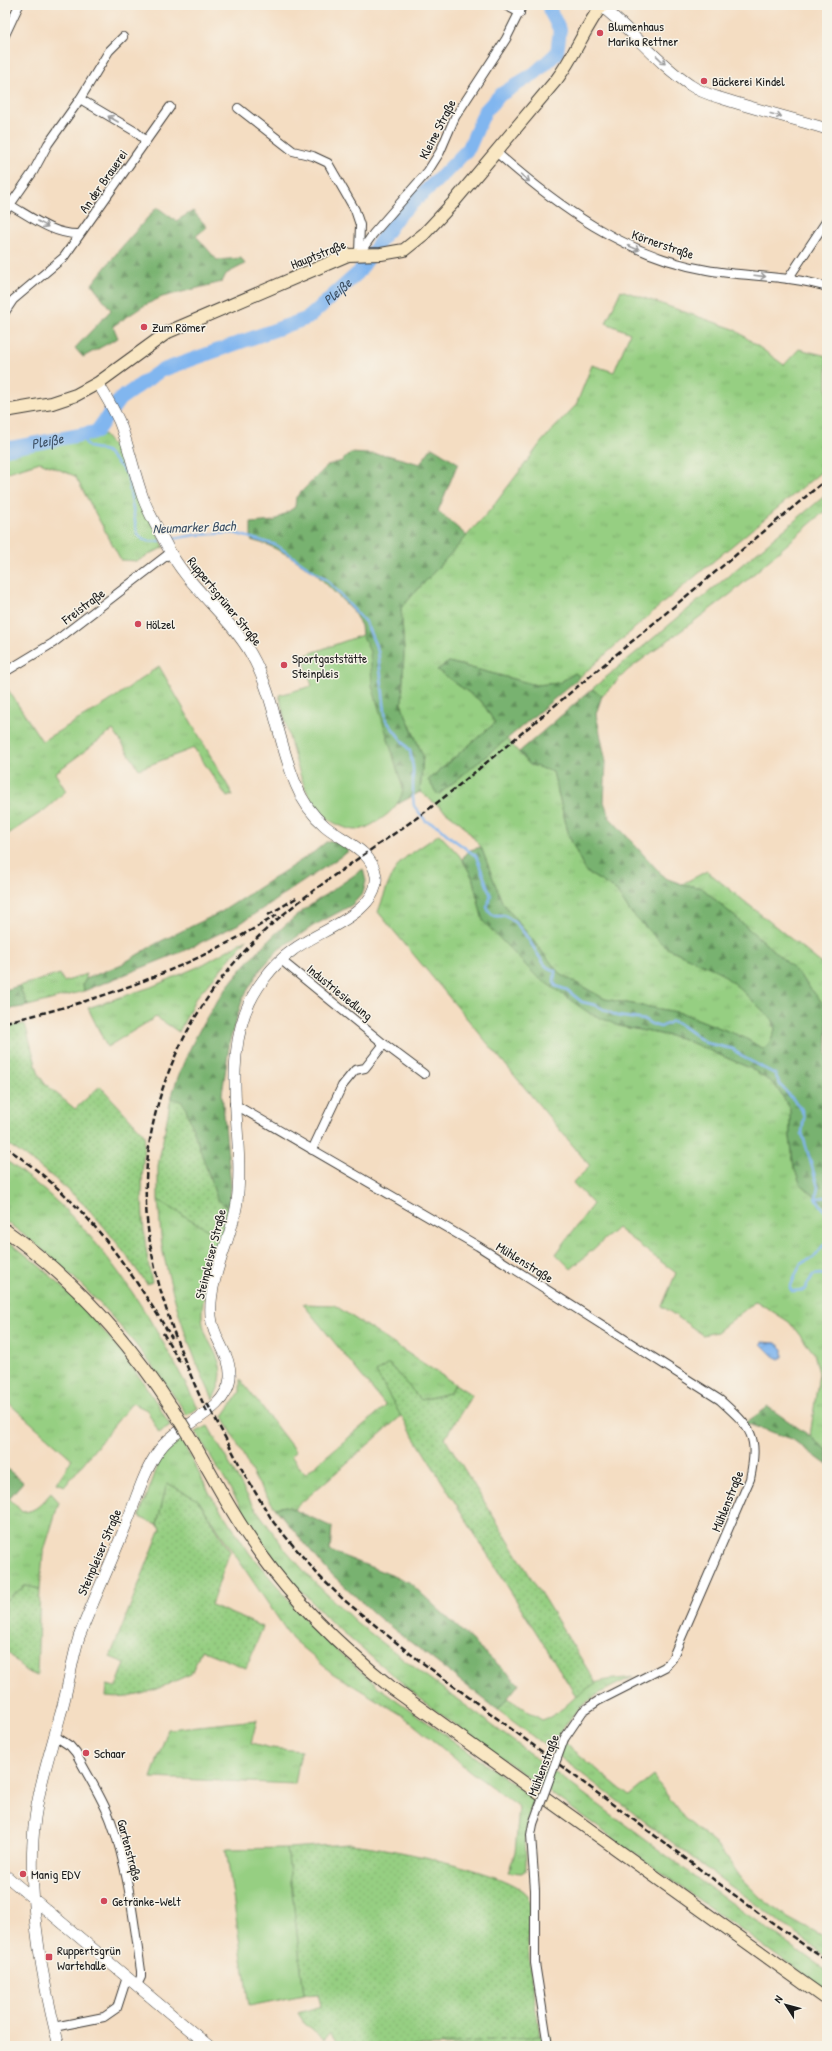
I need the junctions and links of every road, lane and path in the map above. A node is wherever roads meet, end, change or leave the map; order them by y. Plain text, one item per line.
1 (19, 5) edge
2 (505, 5) edge
3 (601, 5) edge
4 (522, 9) edge
5 (5, 35) edge
6 (123, 37) dead end
7 (80, 99) junction
8 (170, 107) dead end
9 (238, 108) dead end
10 (827, 129) edge
11 (145, 140) junction
12 (496, 152) junction
13 (8, 208) edge
14 (827, 220) edge
15 (79, 234) junction
16 (362, 254) junction
17 (788, 279) junction
18 (827, 287) edge
19 (5, 312) edge
20 (98, 382) junction
21 (5, 411) edge
22 (169, 550) junction
23 (5, 672) edge
24 (371, 862) joint
25 (281, 960) junction
26 (384, 1044) junction
27 (424, 1074) dead end
28 (234, 1104) junction
29 (312, 1150) junction
30 (5, 1230) edge
31 (55, 1736) junction
32 (5, 1875) edge
33 (33, 1898) junction
34 (127, 1977) junction
35 (137, 1985) junction
36 (827, 2000) edge
37 (54, 2027) junction
38 (59, 2046) edge
39 (209, 2046) edge
40 (548, 2046) edge

1 - 5 street
2 - 4 street
3 -> 10 street
3 - 12 main road, Hauptstraße
4 - 16 street, Kleine Straße
6 - 7 street
11 -> 7 street
7 - 13 street
8 - 11 street, An der Brauerei
9 - 16 street
11 - 15 street, An der Brauerei
12 - 16 main road, Hauptstraße
12 -> 17 street, Körnerstraße
13 -> 15 street
14 - 17 street
15 - 19 street, An der Brauerei
16 - 20 main road, Hauptstraße
17 - 18 street, Körnerstraße
20 - 21 main road, Hauptstraße
20 - 22 street, Ruppertsgrüner Straße
22 - 23 street, Freistraße
22 - 24 street, Ruppertsgrüner Straße
24 - 25 street, Steinpleiser Straße
25 - 26 street, Industriesiedlung
25 - 28 street, Steinpleiser Straße
26 - 27 street, Industriesiedlung
26 - 29 street
28 - 29 street, Mühlenstraße
28 - 31 street, Steinpleiser Straße
29 - 40 street, Mühlenstraße, bridge
30 - 36 main road, bridge
31 - 33 street, Steinpleiser Straße
31 - 35 street, Gartenstraße
32 - 33 street
33 - 34 street
33 - 37 street, Steinpleiser Straße
34 - 35 street
34 - 37 street
35 - 39 street
37 - 38 street, Steinpleiser Straße

